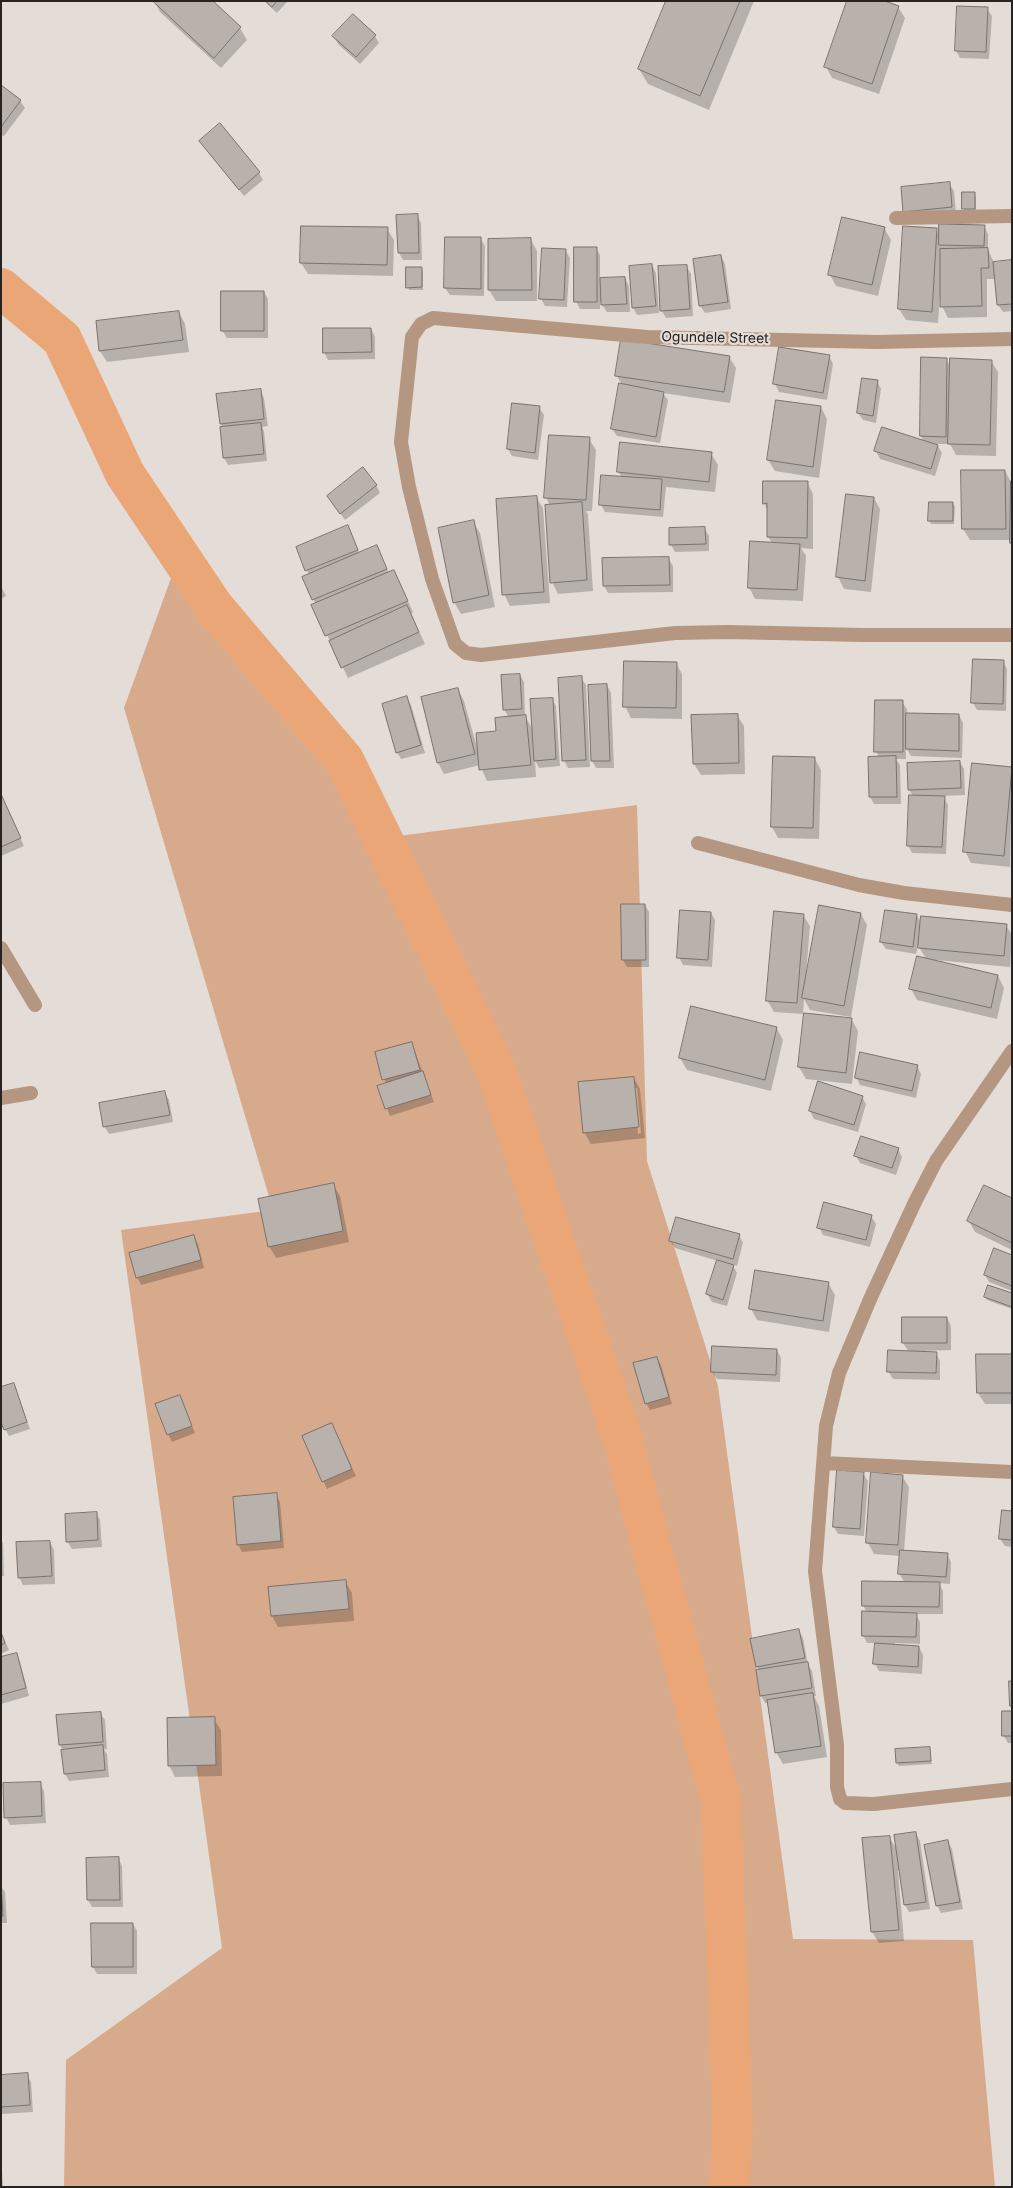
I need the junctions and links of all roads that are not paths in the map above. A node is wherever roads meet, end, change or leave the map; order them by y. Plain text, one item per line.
1 (1012, 216) edge
2 (896, 218) dead end
3 (1012, 339) edge
4 (1012, 635) edge
5 (698, 842) dead end
6 (1012, 905) edge
7 (1, 948) edge
8 (35, 1005) dead end
9 (1012, 1051) edge
10 (31, 1094) dead end
11 (1, 1098) edge
12 (824, 1463) junction
13 (1012, 1472) edge
14 (1012, 1789) edge

1 - 2 street
3 - 4 street, Ogundele Street
5 - 6 street
7 - 8 street
9 - 12 street
10 - 11 street
12 - 13 street
12 - 14 street

